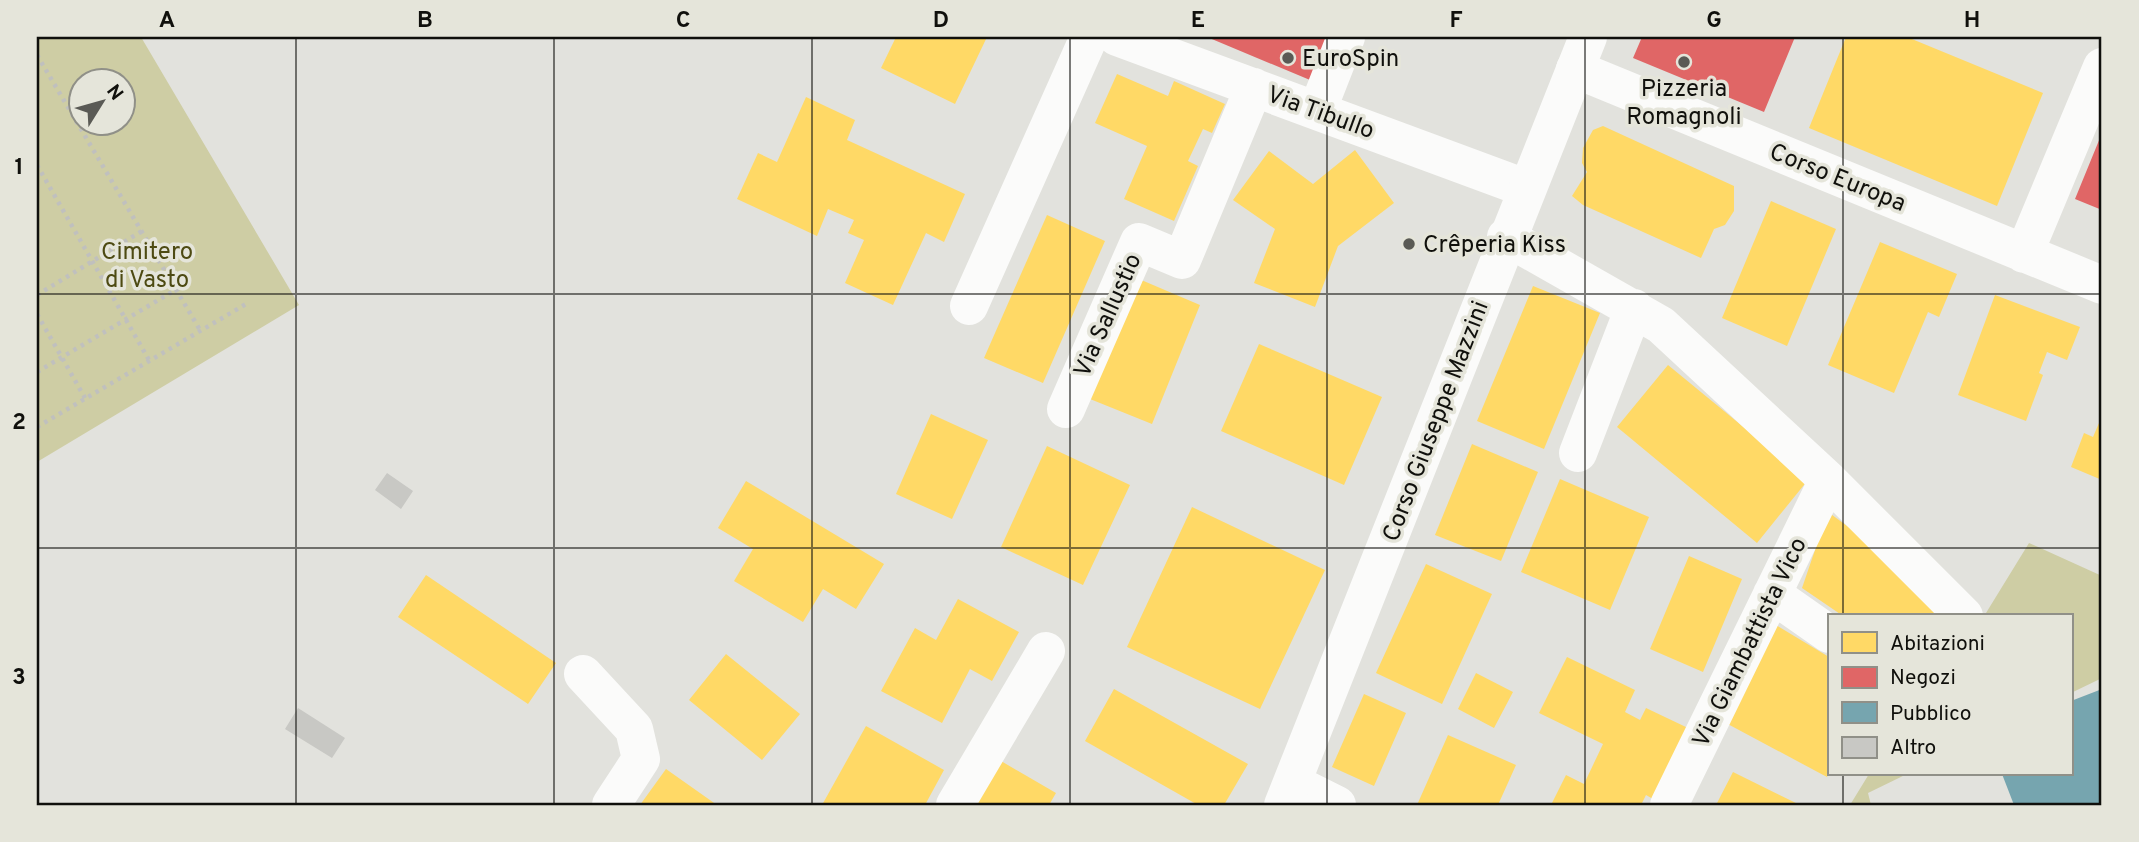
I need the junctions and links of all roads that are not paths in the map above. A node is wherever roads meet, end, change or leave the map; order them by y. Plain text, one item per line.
1 (1089, 37) edge
2 (1117, 37) edge
3 (1346, 37) edge
4 (1581, 53) edge
5 (2102, 67) edge
6 (1254, 87) junction
7 (1317, 111) junction
8 (1525, 188) junction
9 (1506, 237) junction
10 (2024, 254) junction
11 (2102, 285) edge
12 (968, 306) dead end
13 (1634, 308) junction
14 (1066, 409) dead end
15 (1578, 453) dead end
16 (1828, 480) junction
17 (1772, 594) junction
18 (1962, 614) edge
19 (1828, 633) edge
20 (1046, 651) dead end
21 (583, 674) dead end
22 (1289, 794) edge
23 (611, 805) edge
24 (955, 805) edge
25 (1338, 805) edge
26 (1669, 805) edge

1 - 12 street
2 - 6 street, Via Tibullo
3 - 7 street
4 - 8 street, Corso Giuseppe Mazzini
4 - 10 street, Corso Europa
5 - 10 street
6 - 7 street, Via Tibullo
6 - 14 street, Via Sallustio
7 - 8 street, Via Tibullo
8 - 9 street, Corso Giuseppe Mazzini
9 - 13 street
9 - 22 street, Corso Giuseppe Mazzini
10 - 11 street, Corso Europa
13 - 15 street
13 - 16 street
16 - 17 street, Via Giambattista Vico
16 - 18 street
17 - 19 street
17 - 26 street, Via Giambattista Vico
20 - 24 street
21 - 23 street
22 - 25 street

